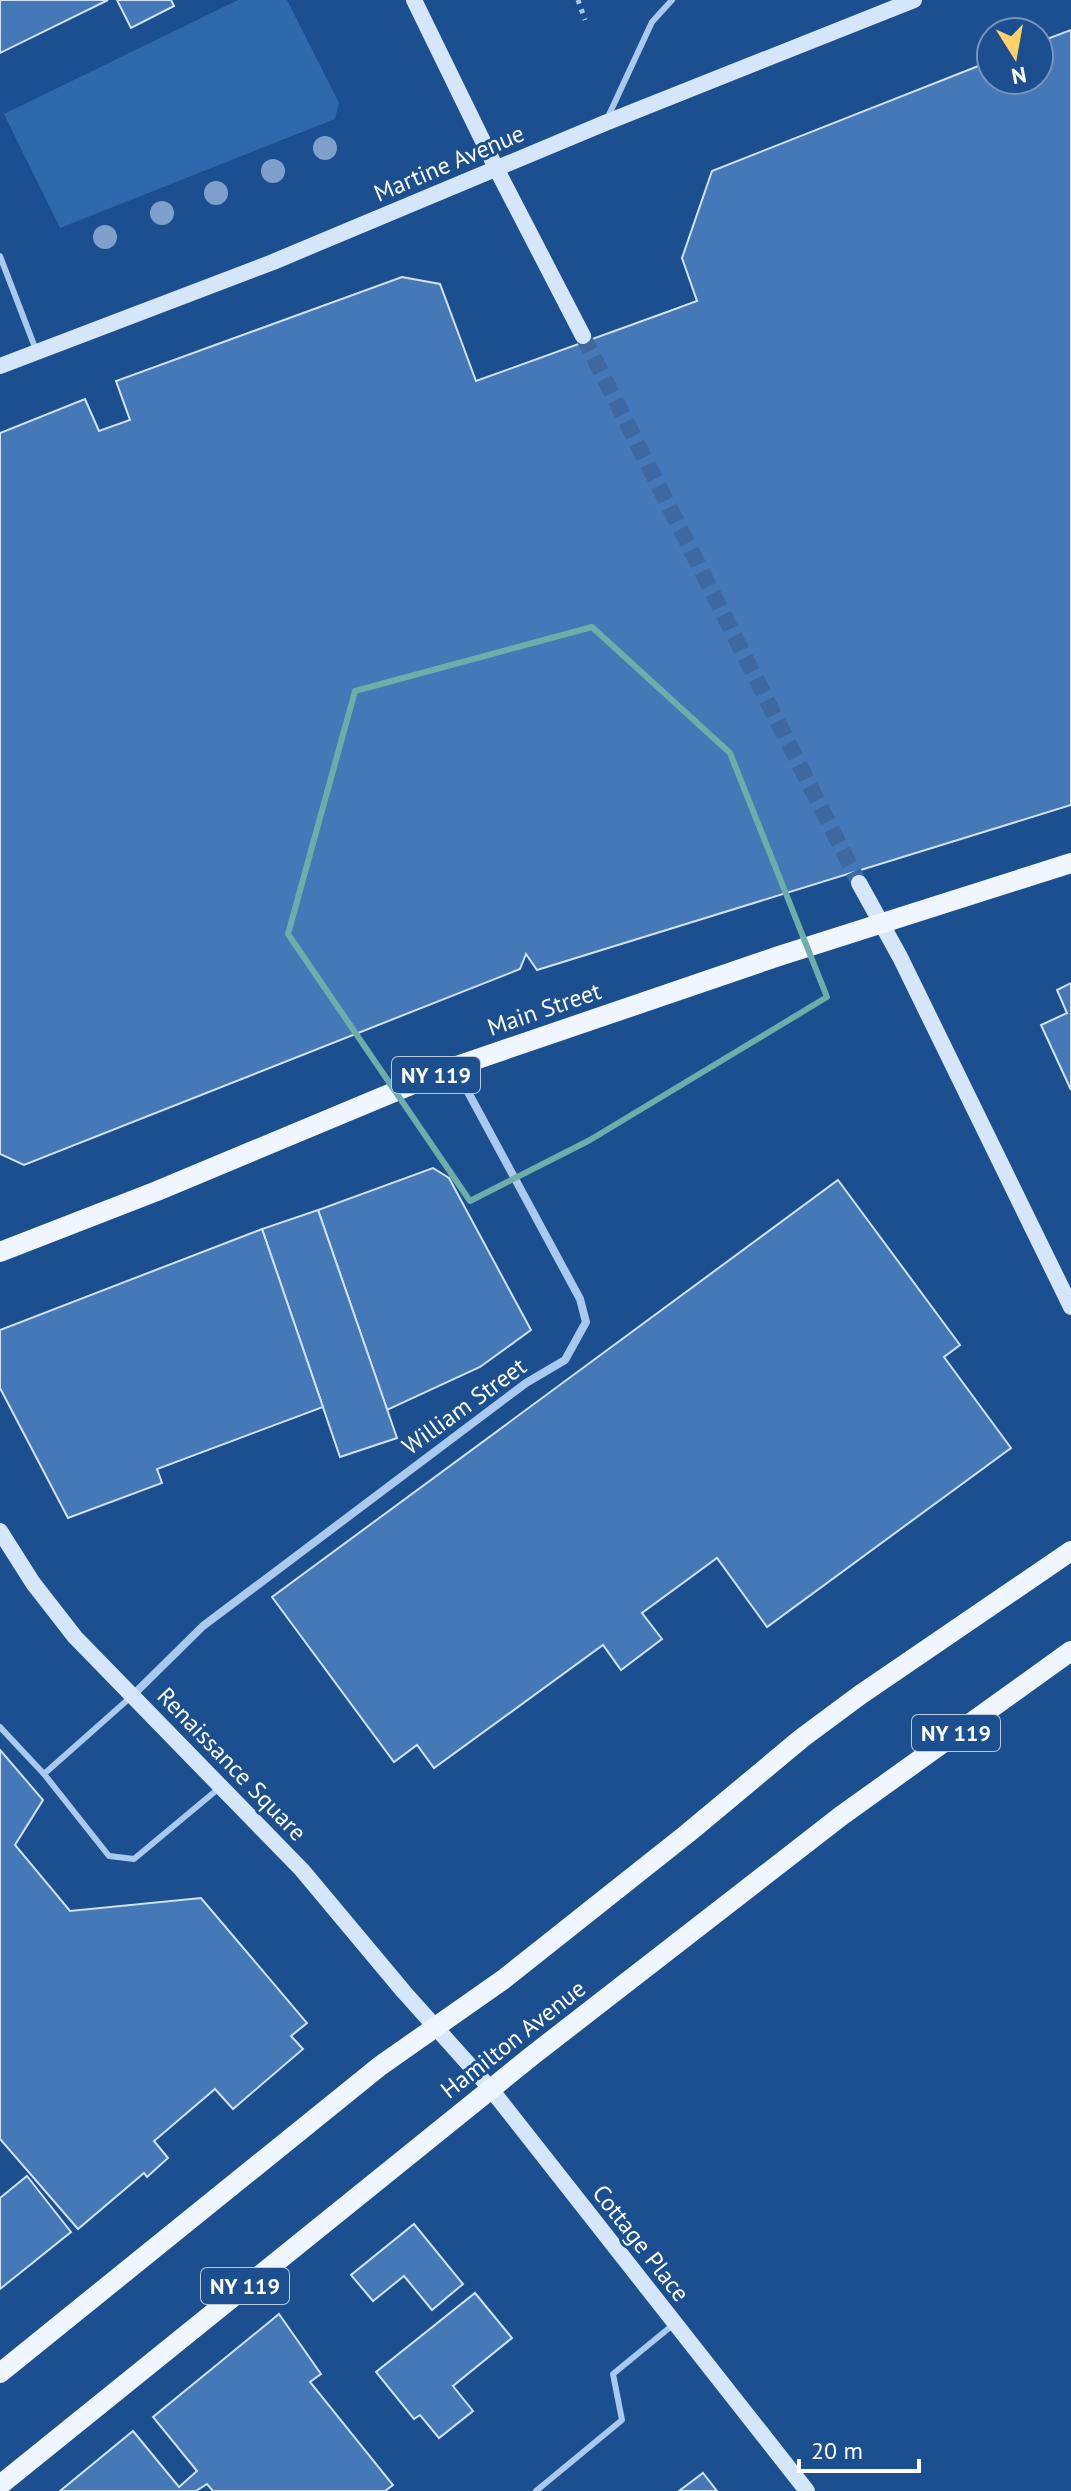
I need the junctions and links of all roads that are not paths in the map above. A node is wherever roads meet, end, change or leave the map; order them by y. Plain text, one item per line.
1 (414, 0) edge
2 (672, 0) edge
3 (914, 0) edge
4 (605, 123) junction
5 (497, 170) junction
6 (0, 256) edge
7 (583, 336) tunnel mouth
8 (37, 351) junction
9 (0, 366) edge
10 (1071, 863) edge
11 (859, 883) tunnel mouth
12 (882, 922) junction
13 (454, 1067) junction
14 (0, 1252) edge
15 (1071, 1307) edge
16 (0, 1531) edge
17 (1071, 1551) edge
18 (1071, 1651) edge
19 (132, 1696) junction
20 (0, 1727) edge
21 (44, 1774) junction
22 (221, 1786) junction
23 (435, 2028) junction
24 (490, 2088) junction
25 (674, 2324) junction
26 (0, 2373) edge
27 (0, 2485) edge
28 (536, 2491) edge
29 (807, 2491) edge

1 - 5 main road
2 - 4 lane
3 - 4 main road, Martine Avenue
4 - 5 main road, Martine Avenue
5 - 7 main road
5 - 8 main road, Martine Avenue
6 - 8 lane
8 - 9 main road, Martine Avenue
10 - 12 main road, Main Street / NY 119
11 - 12 main road
12 - 13 main road, Main Street / NY 119
12 - 15 main road
13 - 14 main road, Main Street / NY 119
13 - 19 street, William Street
16 - 19 main road, Renaissance Square
17 - 23 main road
18 - 24 main road, Hamilton Avenue / NY 119
19 - 21 lane
19 - 22 main road, Renaissance Square
20 - 21 lane
21 - 22 lane
22 - 23 main road, Renaissance Square
23 - 24 main road, Cottage Place
23 - 26 main road
24 - 25 main road, Cottage Place
24 - 27 main road, Hamilton Avenue / NY 119
25 - 28 lane
25 - 29 main road, Cottage Place

